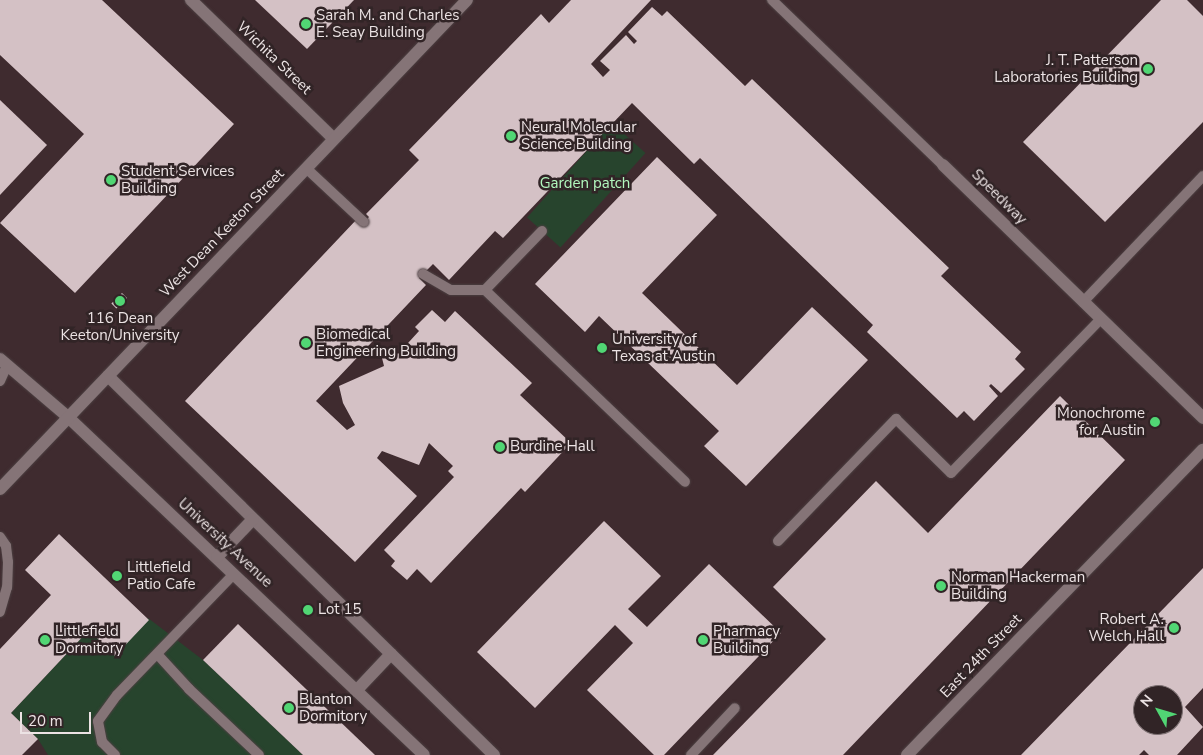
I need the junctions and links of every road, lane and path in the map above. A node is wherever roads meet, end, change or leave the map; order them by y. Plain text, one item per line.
1 (191, 0) edge
2 (467, 0) edge
3 (772, 0) edge
4 (334, 139) junction
5 (943, 165) joint
6 (306, 168) junction
7 (1203, 176) edge
8 (364, 222) dead end
9 (542, 231) dead end
10 (423, 274) dead end
11 (485, 290) junction
12 (1084, 302) junction
13 (1101, 319) junction
14 (3, 362) edge
15 (108, 376) junction
16 (0, 381) edge
17 (69, 418) junction
18 (1203, 418) edge
19 (1203, 450) edge
20 (685, 482) dead end
21 (0, 489) edge
22 (254, 520) junction
23 (0, 537) edge
24 (778, 541) dead end
25 (217, 557) junction
26 (234, 574) junction
27 (0, 612) edge
28 (391, 654) junction
29 (158, 655) junction
30 (356, 691) junction
31 (735, 708) dead end
32 (115, 755) edge
33 (259, 755) edge
34 (424, 755) edge
35 (494, 755) edge
36 (690, 755) edge
37 (907, 755) edge

1 - 4 street, Wichita Street
2 - 4 street, West Dean Keeton Street
3 - 5 lane, Speedway
4 - 6 street, West Dean Keeton Street
5 - 12 street, Speedway
6 - 8 lane
6 - 15 street, West Dean Keeton Street
7 - 12 lane
9 - 11 lane
10 - 11 lane
11 - 20 lane
12 - 13 street, Speedway
13 - 18 street, Speedway
13 - 24 lane
14 - 16 lane
14 - 17 street, University Avenue
15 - 17 street, West Dean Keeton Street
15 - 22 street
17 - 21 street, West Dean Keeton Street
17 - 25 street, University Avenue
19 - 37 street, East 24th Street
22 - 25 street
22 - 28 street
23 - 27 lane
25 - 26 street, University Avenue
26 - 29 lane
26 - 30 street, University Avenue
28 - 30 street
28 - 35 street
29 - 32 lane
29 - 33 lane
30 - 34 street, University Avenue
31 - 36 lane

